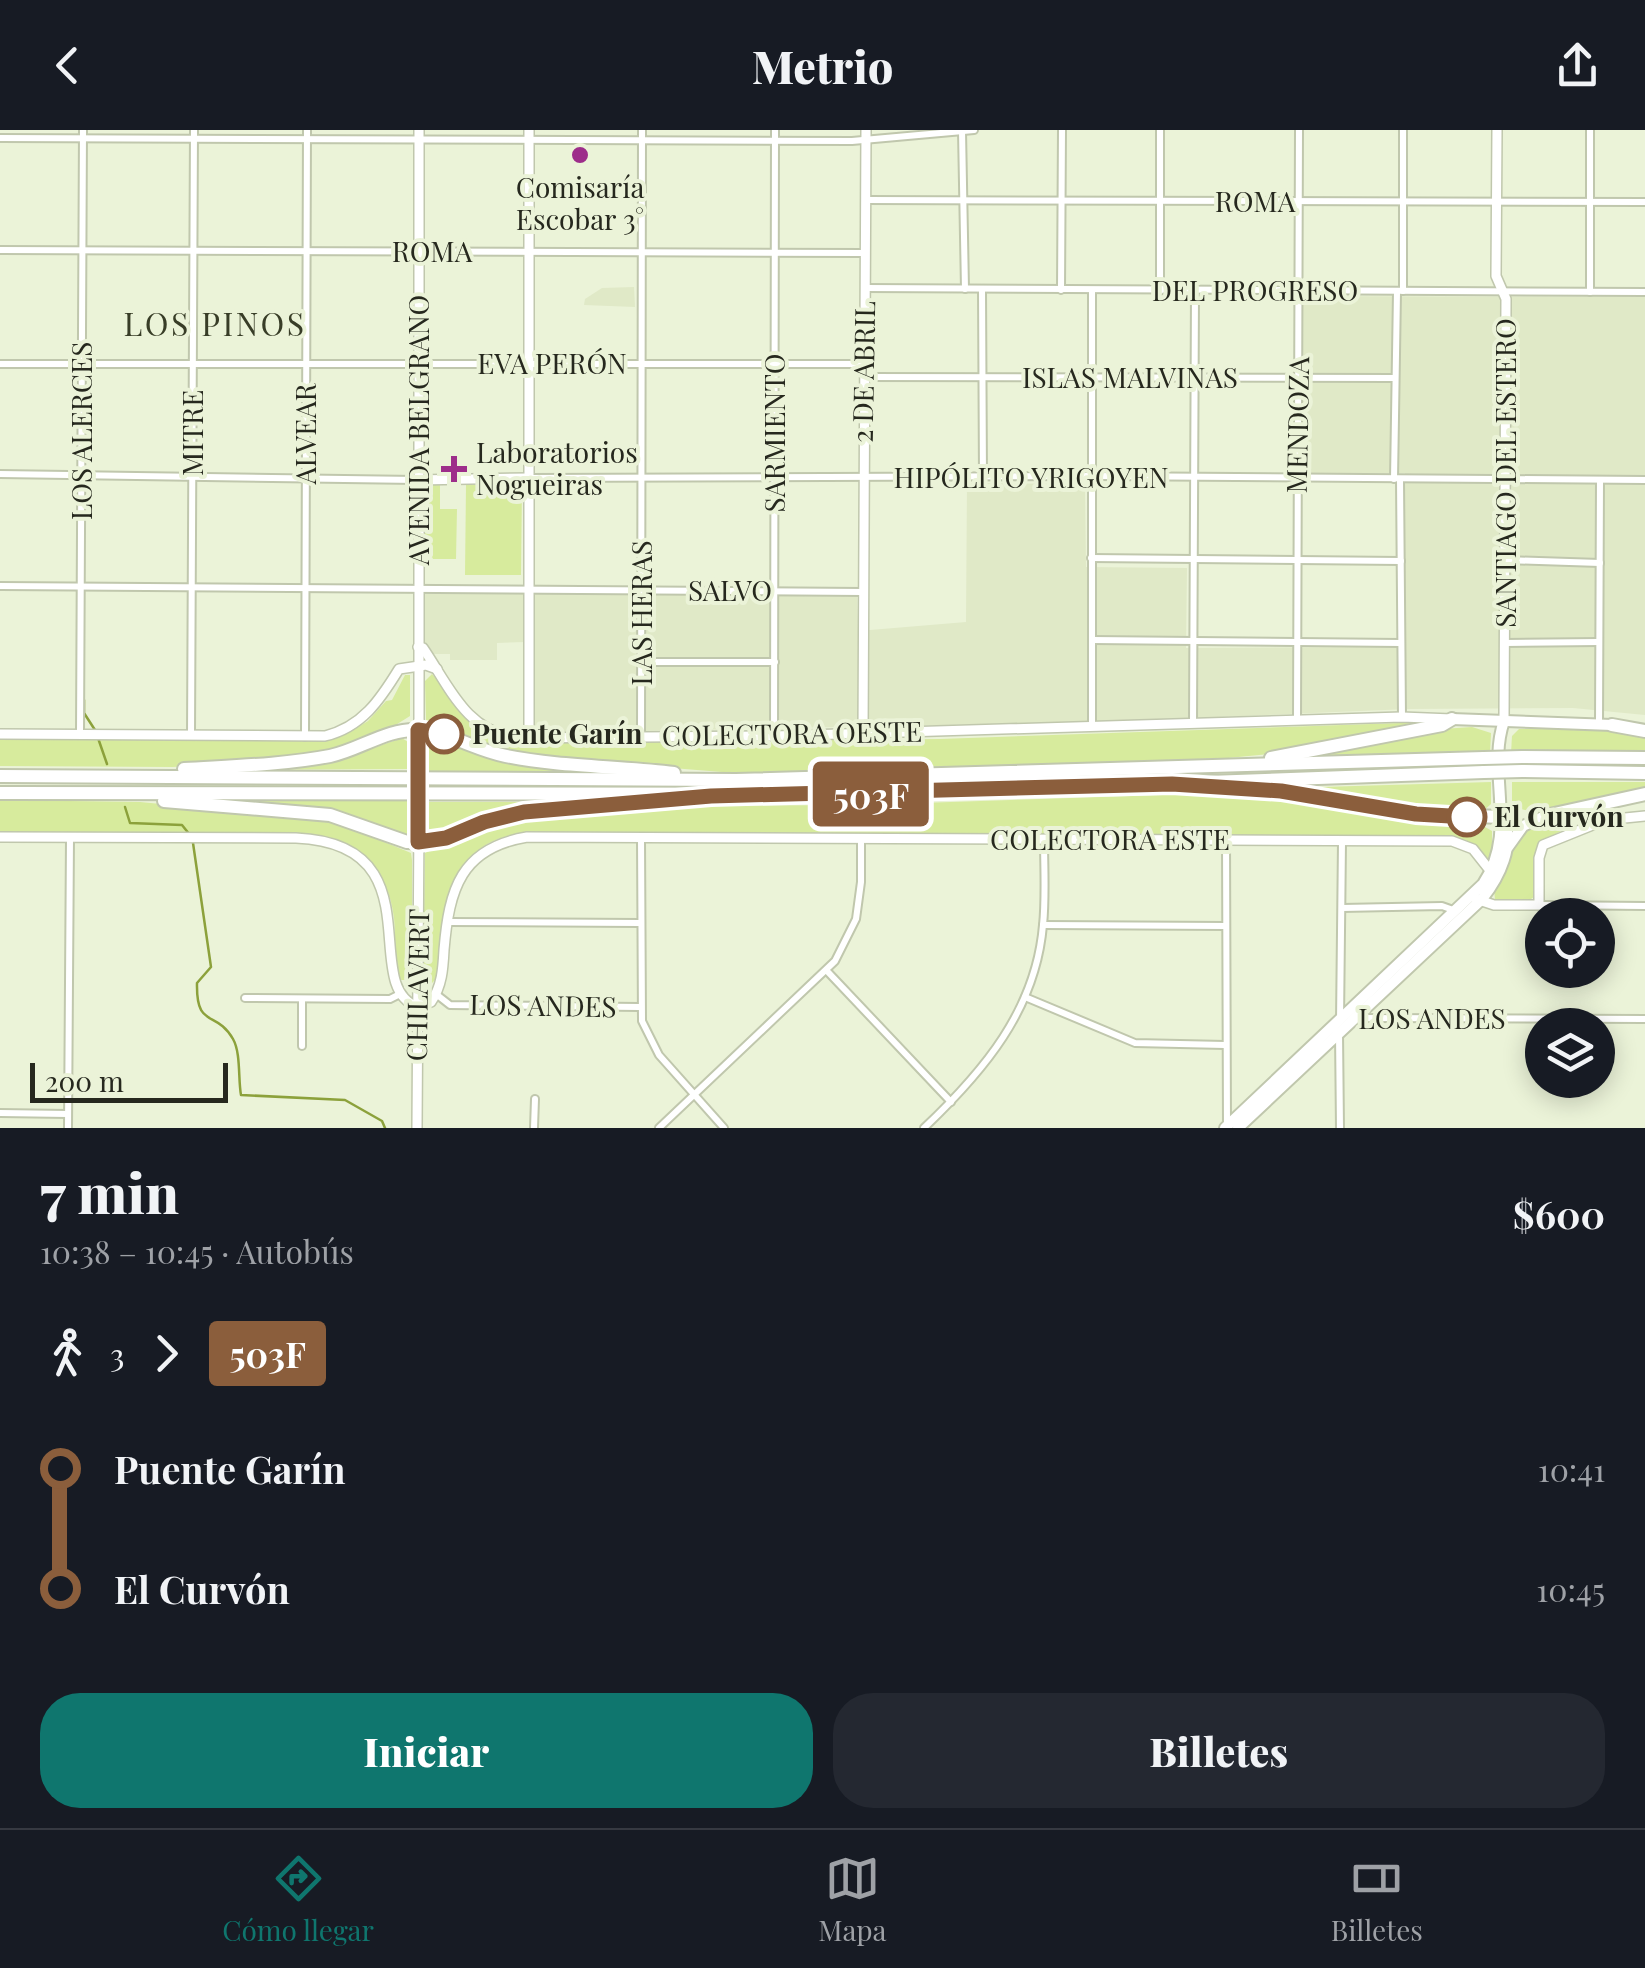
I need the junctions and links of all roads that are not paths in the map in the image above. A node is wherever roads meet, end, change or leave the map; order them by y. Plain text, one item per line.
1 (194, 130) edge
2 (307, 130) edge
3 (775, 130) edge
4 (962, 130) edge
5 (974, 130) edge
6 (1062, 130) edge
7 (1160, 130) edge
8 (1300, 130) edge
9 (1403, 130) edge
10 (1498, 130) edge
11 (1590, 130) edge
12 (84, 134) edge
13 (530, 134) edge
14 (642, 134) edge
15 (866, 134) edge
16 (419, 136) edge
17 (0, 138) edge
18 (194, 140) junction
19 (307, 140) junction
20 (775, 140) junction
21 (865, 200) junction
22 (963, 201) junction
23 (1062, 202) junction
24 (1160, 202) junction
25 (1299, 202) junction
26 (1404, 202) junction
27 (1497, 202) junction
28 (1590, 202) junction
29 (1645, 202) edge
30 (0, 250) edge
31 (82, 250) junction
32 (196, 250) junction
33 (306, 251) junction
34 (531, 251) junction
35 (420, 252) junction
36 (642, 252) junction
37 (776, 253) junction
38 (864, 253) junction
39 (865, 288) junction
40 (965, 289) junction
41 (982, 290) junction
42 (1061, 290) junction
43 (1092, 290) junction
44 (1160, 291) junction
45 (1196, 291) junction
46 (1299, 292) junction
47 (1400, 292) junction
48 (1502, 292) junction
49 (1590, 292) junction
50 (1645, 292) edge
51 (418, 362) junction
52 (82, 363) junction
53 (194, 363) junction
54 (306, 363) junction
55 (0, 364) edge
56 (530, 364) junction
57 (642, 364) junction
58 (774, 364) junction
59 (864, 364) junction
60 (1092, 376) junction
61 (864, 377) junction
62 (982, 377) junction
63 (1194, 378) junction
64 (1299, 378) junction
65 (1396, 378) junction
66 (0, 474) edge
67 (82, 474) junction
68 (193, 476) junction
69 (307, 476) junction
70 (642, 476) junction
71 (1094, 476) junction
72 (775, 477) junction
73 (863, 477) junction
74 (530, 478) junction
75 (983, 478) junction
76 (1195, 478) junction
77 (1397, 479) junction
78 (1506, 479) junction
79 (417, 480) junction
80 (1298, 480) junction
81 (1600, 480) junction
82 (1645, 480) edge
83 (1091, 558) junction
84 (1195, 558) junction
85 (1506, 560) junction
86 (1401, 561) junction
87 (1296, 562) junction
88 (1600, 563) junction
89 (192, 585) junction
90 (0, 586) edge
91 (82, 586) junction
92 (304, 587) junction
93 (418, 588) junction
94 (529, 589) junction
95 (642, 590) junction
96 (775, 591) junction
97 (863, 592) junction
98 (1092, 640) junction
99 (1194, 642) junction
100 (1296, 642) junction
101 (1599, 642) junction
102 (1400, 643) junction
103 (1506, 643) junction
104 (418, 647) junction
105 (642, 662) junction
106 (775, 662) junction
107 (419, 665) junction
108 (399, 669) junction
109 (439, 671) junction
110 (1402, 716) junction
111 (1452, 719) junction
112 (1297, 720) junction
113 (1504, 721) junction
114 (1193, 724) junction
115 (1605, 725) junction
116 (1092, 728) junction
117 (1645, 728) edge
118 (418, 730) junction
119 (85, 733) junction
120 (0, 734) edge
121 (863, 734) junction
122 (191, 736) junction
123 (642, 736) junction
124 (774, 736) junction
125 (305, 738) junction
126 (529, 738) junction
127 (1645, 758) edge
128 (1522, 764) junction
129 (1484, 765) junction
130 (1164, 768) junction
131 (1645, 773) edge
132 (0, 776) edge
133 (94, 776) junction
134 (736, 780) junction
135 (1172, 784) junction
136 (0, 793) edge
137 (87, 793) junction
138 (1645, 794) edge
139 (711, 796) junction
140 (1545, 816) junction
141 (1645, 816) edge
142 (1502, 817) junction
143 (1574, 831) junction
144 (0, 837) edge
145 (70, 838) junction
146 (641, 839) junction
147 (861, 839) junction
148 (1044, 840) junction
149 (1226, 841) junction
150 (418, 842) junction
151 (1342, 842) junction
152 (1506, 852) junction
153 (1494, 875) junction
154 (1539, 898) edge
155 (1476, 899) junction
156 (1525, 904) edge
157 (1615, 906) edge
158 (1645, 906) edge
159 (1342, 908) junction
160 (1457, 912) junction
161 (448, 922) junction
162 (640, 923) junction
163 (1043, 925) junction
164 (1226, 926) junction
165 (827, 970) junction
166 (419, 988) junction
167 (400, 994) junction
168 (436, 994) junction
169 (1025, 997) junction
170 (245, 998) dead end
171 (302, 999) junction
172 (418, 1007) junction
173 (639, 1008) junction
174 (1355, 1018) junction
175 (1645, 1019) edge
176 (1340, 1026) junction
177 (1225, 1045) junction
178 (302, 1046) dead end
179 (692, 1095) junction
180 (535, 1099) dead end
181 (951, 1102) junction
182 (0, 1113) edge
183 (68, 1114) junction
184 (1229, 1127) edge
185 (68, 1128) edge
186 (417, 1128) edge
187 (534, 1128) edge
188 (659, 1128) edge
189 (724, 1128) edge
190 (924, 1128) edge
191 (1340, 1128) edge

1 - 18 street, MITRE
2 - 19 street, ALVEAR
3 - 20 street, SARMIENTO
4 - 5 street
4 - 15 street
4 - 22 street
6 - 23 street
7 - 24 street
8 - 25 street, MENDOZA
9 - 26 street
10 - 27 street, SANTIAGO DEL ESTERO
11 - 28 street
12 - 17 street
12 - 18 street
12 - 31 street, LOS ALERCES
13 - 14 street
13 - 16 street
13 - 34 street
14 - 20 street
14 - 36 street, LAS HERAS
15 - 20 street
15 - 21 street, 2 DE ABRIL
16 - 19 street
16 - 35 street, AVENIDA BELGRANO
18 - 19 street
18 - 32 street, MITRE
19 - 33 street, ALVEAR
20 - 37 street, SARMIENTO
21 - 22 street, ROMA
21 - 38 street, 2 DE ABRIL
22 - 23 street, ROMA
22 - 40 street
23 - 24 street, ROMA
23 - 42 street
24 - 25 street, ROMA
24 - 44 street
25 - 26 street, ROMA
25 - 46 street, MENDOZA
26 - 27 street, ROMA
26 - 47 street
27 - 28 street, ROMA
27 - 48 street, SANTIAGO DEL ESTERO
28 - 29 street, ROMA
28 - 49 street
30 - 31 street, ROMA
31 - 32 street, ROMA
31 - 52 street, LOS ALERCES
32 - 33 street, ROMA
32 - 53 street, MITRE
33 - 35 street, ROMA
33 - 54 street, ALVEAR
34 - 35 street, ROMA
34 - 36 street, ROMA
34 - 56 street
35 - 51 street, AVENIDA BELGRANO
36 - 37 street, ROMA
36 - 57 street, LAS HERAS
37 - 38 street, ROMA
37 - 58 street, SARMIENTO
38 - 39 street, 2 DE ABRIL
39 - 40 street, DEL PROGRESO
39 - 59 street, 2 DE ABRIL
40 - 41 street, DEL PROGRESO
41 - 42 street, DEL PROGRESO
41 - 62 street
42 - 43 street, DEL PROGRESO
43 - 44 street, DEL PROGRESO
43 - 60 street
44 - 45 street, DEL PROGRESO
45 - 46 street, DEL PROGRESO
45 - 63 street
46 - 47 street, DEL PROGRESO
46 - 64 street, MENDOZA
47 - 48 street, DEL PROGRESO
47 - 65 street
48 - 49 street, DEL PROGRESO
48 - 78 street, SANTIAGO DEL ESTERO
49 - 50 street, DEL PROGRESO
51 - 54 street, EVA PERÓN
51 - 56 street, EVA PERÓN
51 - 79 street, AVENIDA BELGRANO
52 - 53 street, EVA PERÓN
52 - 55 street, EVA PERÓN
52 - 67 street, LOS ALERCES
53 - 54 street, EVA PERÓN
53 - 68 street, MITRE
54 - 69 street, ALVEAR
56 - 57 street, EVA PERÓN
56 - 74 street
57 - 58 street, EVA PERÓN
57 - 70 street, LAS HERAS
58 - 59 street, EVA PERÓN
58 - 72 street, SARMIENTO
59 - 61 street, 2 DE ABRIL
60 - 62 street, ISLAS MALVINAS
60 - 63 street, ISLAS MALVINAS
60 - 71 street
61 - 62 street, ISLAS MALVINAS
61 - 73 street, 2 DE ABRIL
62 - 75 street
63 - 64 street, ISLAS MALVINAS
63 - 76 street
64 - 65 street, ISLAS MALVINAS
64 - 80 street, MENDOZA
65 - 77 street
66 - 67 street
67 - 68 street
67 - 91 street, LOS ALERCES
68 - 69 street
68 - 89 street, MITRE
69 - 79 street
69 - 92 street, ALVEAR
70 - 72 street, HIPÓLITO YRIGOYEN
70 - 74 street, HIPÓLITO YRIGOYEN
70 - 95 street, LAS HERAS
71 - 75 street, HIPÓLITO YRIGOYEN
71 - 76 street, HIPÓLITO YRIGOYEN
71 - 83 street
72 - 73 street, HIPÓLITO YRIGOYEN
72 - 96 street, SARMIENTO
73 - 75 street, HIPÓLITO YRIGOYEN
73 - 97 street, 2 DE ABRIL
74 - 79 street, HIPÓLITO YRIGOYEN
74 - 94 street
76 - 80 street, HIPÓLITO YRIGOYEN
76 - 84 street
77 - 78 street, HIPÓLITO YRIGOYEN
77 - 80 street, HIPÓLITO YRIGOYEN
77 - 86 street
78 - 81 street, HIPÓLITO YRIGOYEN
78 - 85 street, SANTIAGO DEL ESTERO
79 - 93 street, AVENIDA BELGRANO
80 - 87 street, MENDOZA
81 - 82 street, HIPÓLITO YRIGOYEN
81 - 88 street
83 - 84 street
83 - 98 street
84 - 87 street
84 - 99 street
85 - 88 street
85 - 103 street, SANTIAGO DEL ESTERO
86 - 87 street
86 - 102 street
87 - 100 street, MENDOZA
88 - 101 street
89 - 91 street, SALVO
89 - 92 street, SALVO
89 - 122 street, MITRE
90 - 91 street, SALVO
91 - 119 street, LOS ALERCES
92 - 93 street, SALVO
92 - 125 street, ALVEAR
93 - 94 street, SALVO
93 - 104 street, AVENIDA BELGRANO
94 - 95 street, SALVO
94 - 126 street
95 - 96 street, SALVO
95 - 105 street, LAS HERAS
96 - 97 street, SALVO
96 - 106 street, SARMIENTO
97 - 121 street, 2 DE ABRIL
98 - 99 street
98 - 116 street
99 - 100 street
99 - 114 street
100 - 102 street
100 - 112 street, MENDOZA
101 - 103 street
101 - 115 street
102 - 110 street
103 - 113 street, SANTIAGO DEL ESTERO
104 - 107 street, AVENIDA BELGRANO
104 - 108 street
104 - 109 street, COLECTORA OESTE
105 - 106 street
105 - 123 street, LAS HERAS
106 - 124 street, SARMIENTO
107 - 108 street
107 - 109 street
107 - 118 street, AVENIDA BELGRANO
108 - 125 street
109 - 126 street, COLECTORA OESTE
110 - 111 street, COLECTORA OESTE
110 - 112 street, COLECTORA OESTE
111 - 113 main road, COLECTORA OESTE
111 - 130 highway
112 - 114 street, COLECTORA OESTE
113 - 115 main road, COLECTORA OESTE
113 - 142 main road, SANTIAGO DEL ESTERO
114 - 116 street, COLECTORA OESTE
115 - 117 highway
116 - 121 street, COLECTORA OESTE
118 - 133 highway
118 - 134 highway
118 - 150 street, bridge
119 - 120 street
119 - 122 street
121 - 124 street, COLECTORA OESTE
122 - 125 street
123 - 124 street, COLECTORA OESTE
123 - 126 street, COLECTORA OESTE
127 - 128 highway
128 - 129 highway, bridge
128 - 131 highway
129 - 130 highway
129 - 135 highway
130 - 134 highway
132 - 133 highway
133 - 134 highway
135 - 139 highway
135 - 142 highway
136 - 137 highway
137 - 139 highway
137 - 150 highway
138 - 140 highway
139 - 150 highway
140 - 142 main road
140 - 143 street
140 - 152 main road
141 - 143 street
142 - 152 main road
142 - 153 main road
143 - 154 street
144 - 145 street
145 - 167 street
145 - 183 street
146 - 147 street, COLECTORA ESTE
146 - 161 street, COLECTORA ESTE
146 - 162 street
147 - 148 street, COLECTORA ESTE
147 - 165 street
148 - 149 street, COLECTORA ESTE
148 - 163 street
149 - 151 street, COLECTORA ESTE
149 - 164 street
150 - 166 street, CHILAVERT
151 - 153 street, COLECTORA ESTE
151 - 159 street
152 - 153 main road
153 - 155 main road
155 - 156 street
155 - 160 main road
155 - 174 main road
157 - 158 street
159 - 160 street
159 - 176 street
160 - 176 main road
161 - 162 street
161 - 168 street
162 - 173 street
163 - 164 street
163 - 169 street
164 - 177 street
165 - 179 street
165 - 181 street
166 - 167 street
166 - 168 street
166 - 172 street, CHILAVERT
167 - 171 street
167 - 172 street
168 - 172 street, LOS ANDES
168 - 173 street, LOS ANDES
169 - 177 street
169 - 181 street
170 - 171 street
171 - 178 street
172 - 186 street, CHILAVERT
173 - 179 street
174 - 175 street, LOS ANDES
174 - 176 main road
176 - 184 main road
176 - 191 street
177 - 184 street
179 - 188 street
179 - 189 street
180 - 187 street
181 - 190 street
182 - 183 street
183 - 185 street

